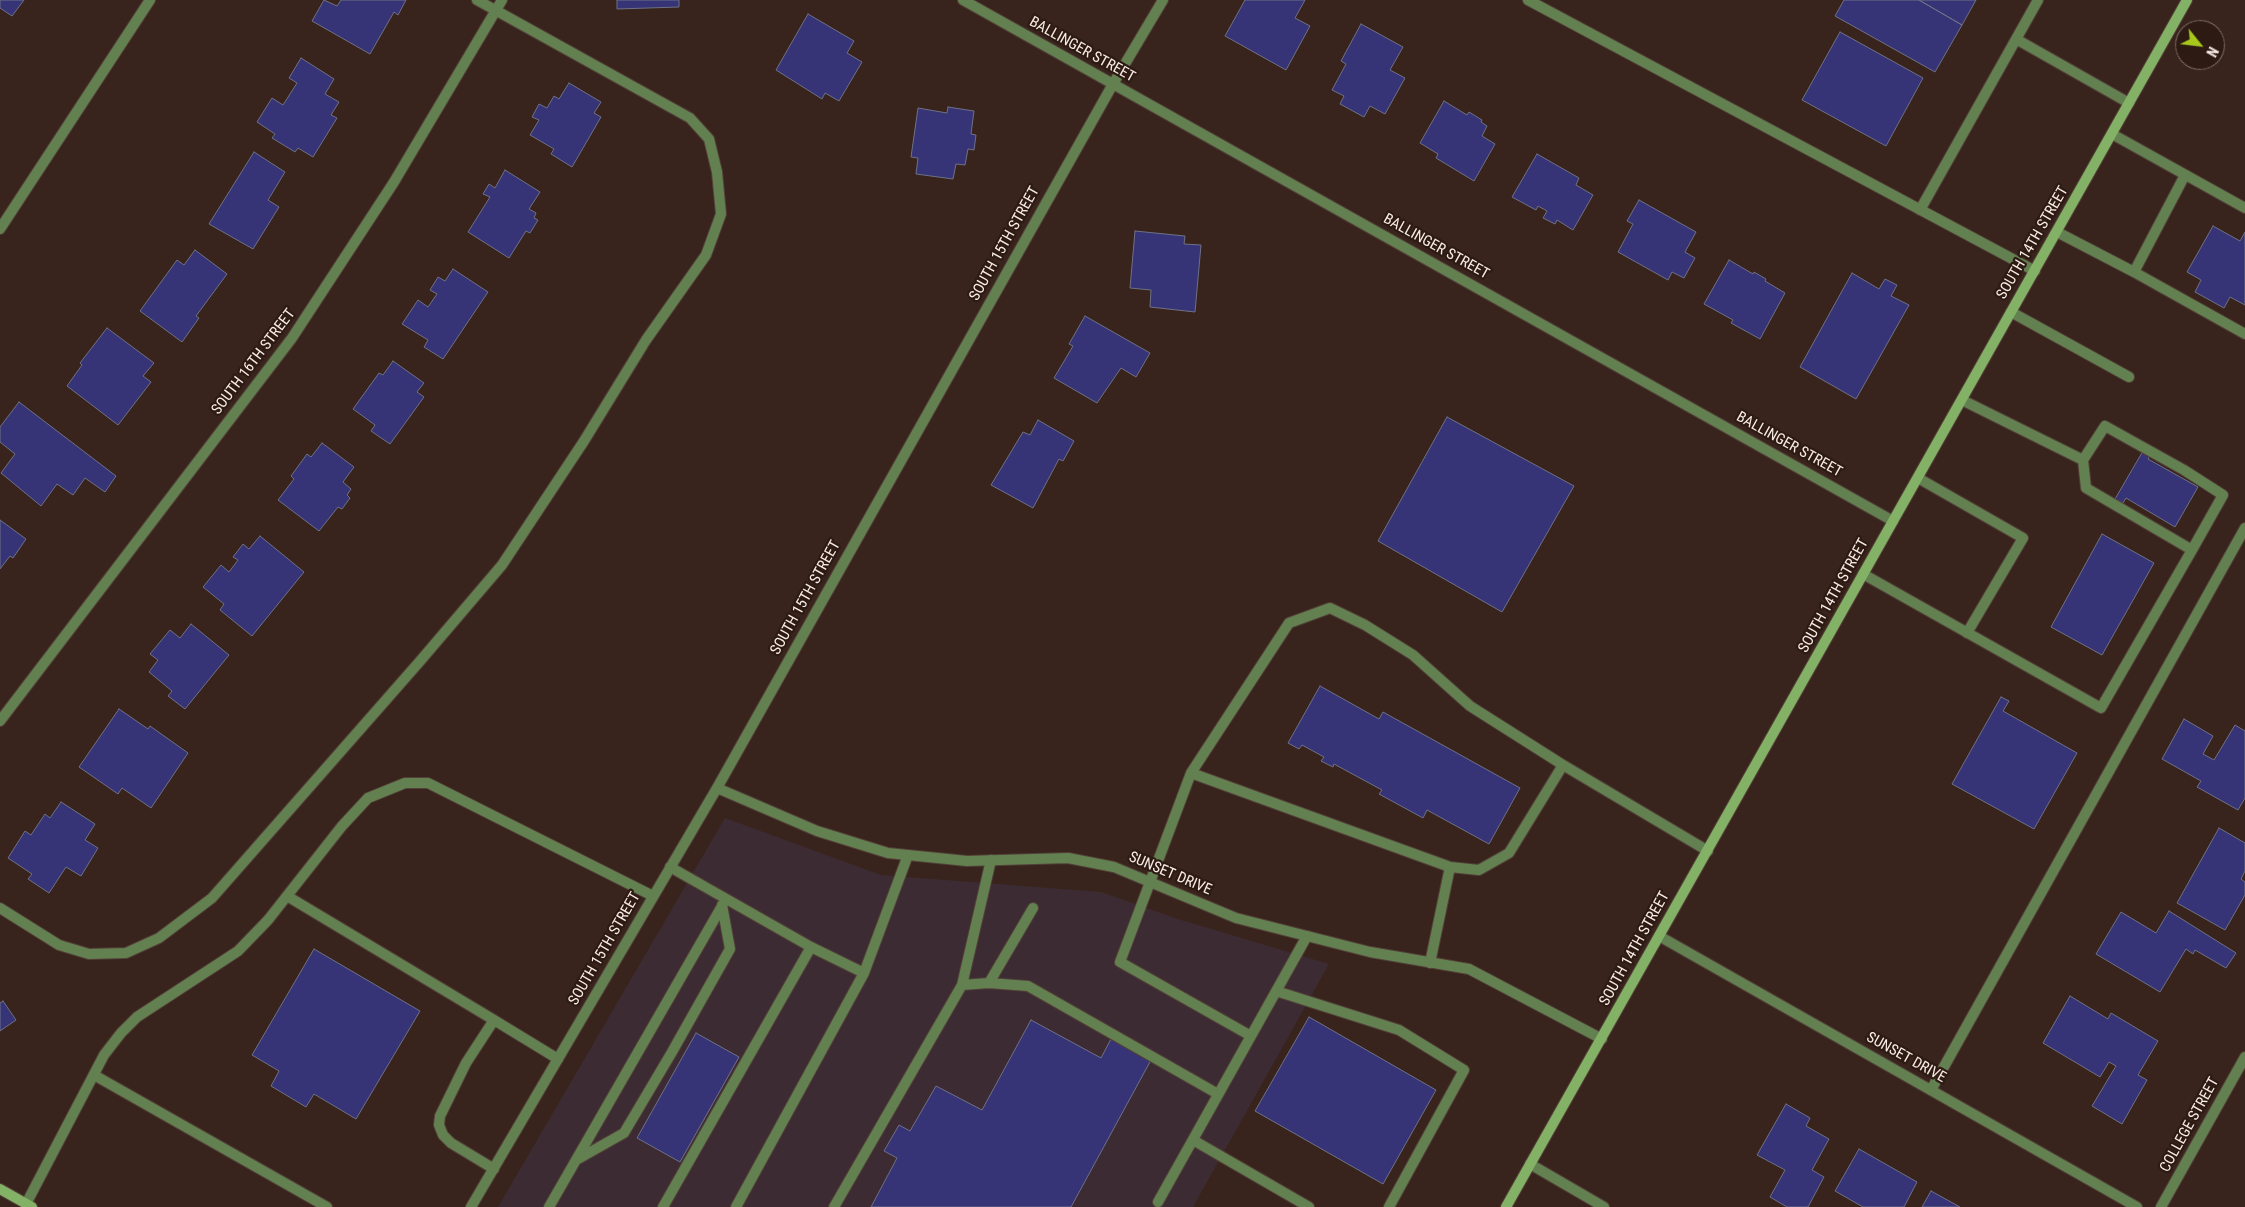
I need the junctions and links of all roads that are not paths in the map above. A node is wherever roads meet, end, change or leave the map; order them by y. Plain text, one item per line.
1 (150, 0) edge
2 (477, 0) edge
3 (502, 0) edge
4 (963, 0) edge
5 (1163, 0) edge
6 (1528, 0) edge
7 (2038, 0) edge
8 (2188, 0) edge
9 (496, 11) junction
10 (2016, 39) junction
11 (1112, 84) junction
12 (2130, 102) junction
13 (2112, 134) junction
14 (2185, 175) junction
15 (2245, 208) edge
16 (1920, 210) junction
17 (0, 229) edge
18 (2057, 232) junction
19 (2034, 271) junction
20 (2134, 272) junction
21 (2011, 312) junction
22 (2245, 334) edge
23 (2129, 377) dead end
24 (1962, 400) junction
25 (2083, 460) junction
26 (1918, 478) junction
27 (1894, 521) junction
28 (2245, 528) edge
29 (2192, 550) junction
30 (1863, 574) junction
31 (1967, 633) junction
32 (0, 720) edge
33 (1563, 765) junction
34 (1191, 773) junction
35 (717, 788) junction
36 (1708, 851) junction
37 (908, 855) junction
38 (991, 860) junction
39 (670, 866) junction
40 (1450, 867) junction
41 (1150, 882) junction
42 (287, 896) junction
43 (653, 896) junction
44 (724, 902) junction
45 (0, 908) edge
46 (1033, 908) dead end
47 (1307, 936) junction
48 (1659, 936) junction
49 (811, 948) junction
50 (1430, 963) junction
51 (864, 973) junction
52 (989, 983) junction
53 (962, 985) junction
54 (1276, 992) junction
55 (494, 1020) junction
56 (1251, 1036) junction
57 (1602, 1038) junction
58 (2245, 1057) edge
59 (558, 1058) junction
60 (94, 1075) junction
61 (1931, 1090) junction
62 (1218, 1094) junction
63 (1193, 1140) junction
64 (576, 1159) junction
65 (1530, 1164) junction
66 (494, 1169) junction
67 (0, 1189) edge
68 (1156, 1204) edge
69 (29, 1205) edge
70 (327, 1207) edge
71 (471, 1207) edge
72 (549, 1207) edge
73 (663, 1207) edge
74 (736, 1207) edge
75 (834, 1207) edge
76 (1167, 1207) edge
77 (1309, 1207) edge
78 (1389, 1207) edge
79 (1506, 1207) edge
80 (1604, 1207) edge
81 (2137, 1207) edge
82 (2160, 1207) edge

1 - 17 street
2 - 9 street
3 - 9 street, SOUTH 16TH STREET
4 - 11 street, BALLINGER STREET
5 - 11 street, SOUTH 15TH STREET
6 - 16 street
7 - 10 street
8 - 12 main road, SOUTH 14TH STREET
9 - 32 street, SOUTH 16TH STREET
9 - 45 street
10 - 12 street
10 - 16 street
11 - 27 street, BALLINGER STREET
11 - 35 street, SOUTH 15TH STREET
12 - 13 main road, SOUTH 14TH STREET
13 - 14 street
13 - 18 main road, SOUTH 14TH STREET
14 - 15 street
14 - 20 street
16 - 19 street
18 - 19 main road, SOUTH 14TH STREET
18 - 20 street
19 - 21 main road, SOUTH 14TH STREET
20 - 22 street
21 - 23 street
21 - 24 main road, SOUTH 14TH STREET
24 - 25 street
24 - 26 main road, SOUTH 14TH STREET
25 - 29 street
25 - 29 street
26 - 27 main road, SOUTH 14TH STREET
26 - 31 street
27 - 30 main road, SOUTH 14TH STREET
28 - 61 street
29 - 31 street
30 - 31 street
30 - 36 main road, SOUTH 14TH STREET
33 - 34 street
33 - 36 street
33 - 40 street
34 - 40 street
34 - 41 street
35 - 37 street, SUNSET DRIVE
35 - 39 street, SOUTH 15TH STREET
36 - 48 main road, SOUTH 14TH STREET
37 - 38 street, SUNSET DRIVE
37 - 51 street
38 - 41 street, SUNSET DRIVE
38 - 53 street
39 - 43 street, SOUTH 15TH STREET
39 - 44 street
40 - 50 street
41 - 47 street, SUNSET DRIVE
41 - 56 street
42 - 43 street
42 - 55 street
42 - 60 street
43 - 59 street, SOUTH 15TH STREET
44 - 49 street
44 - 64 street
44 - 64 street
46 - 52 street
47 - 50 street, SUNSET DRIVE
47 - 54 street
48 - 57 main road, SOUTH 14TH STREET
48 - 61 street, SUNSET DRIVE
49 - 51 street
49 - 73 street
50 - 57 street, SUNSET DRIVE
51 - 74 street
52 - 53 street
52 - 62 street
53 - 75 street
54 - 56 street
54 - 78 street
55 - 59 street
55 - 66 street
56 - 62 street
57 - 65 main road, SOUTH 14TH STREET
58 - 82 street, COLLEGE STREET
59 - 66 street, SOUTH 15TH STREET
60 - 69 street
60 - 70 street
61 - 81 street, SUNSET DRIVE
62 - 63 street
63 - 68 street
63 - 77 street
64 - 72 street
65 - 79 main road, SOUTH 14TH STREET
65 - 80 street
66 - 71 street, SOUTH 15TH STREET
67 - 69 main road
68 - 76 street

